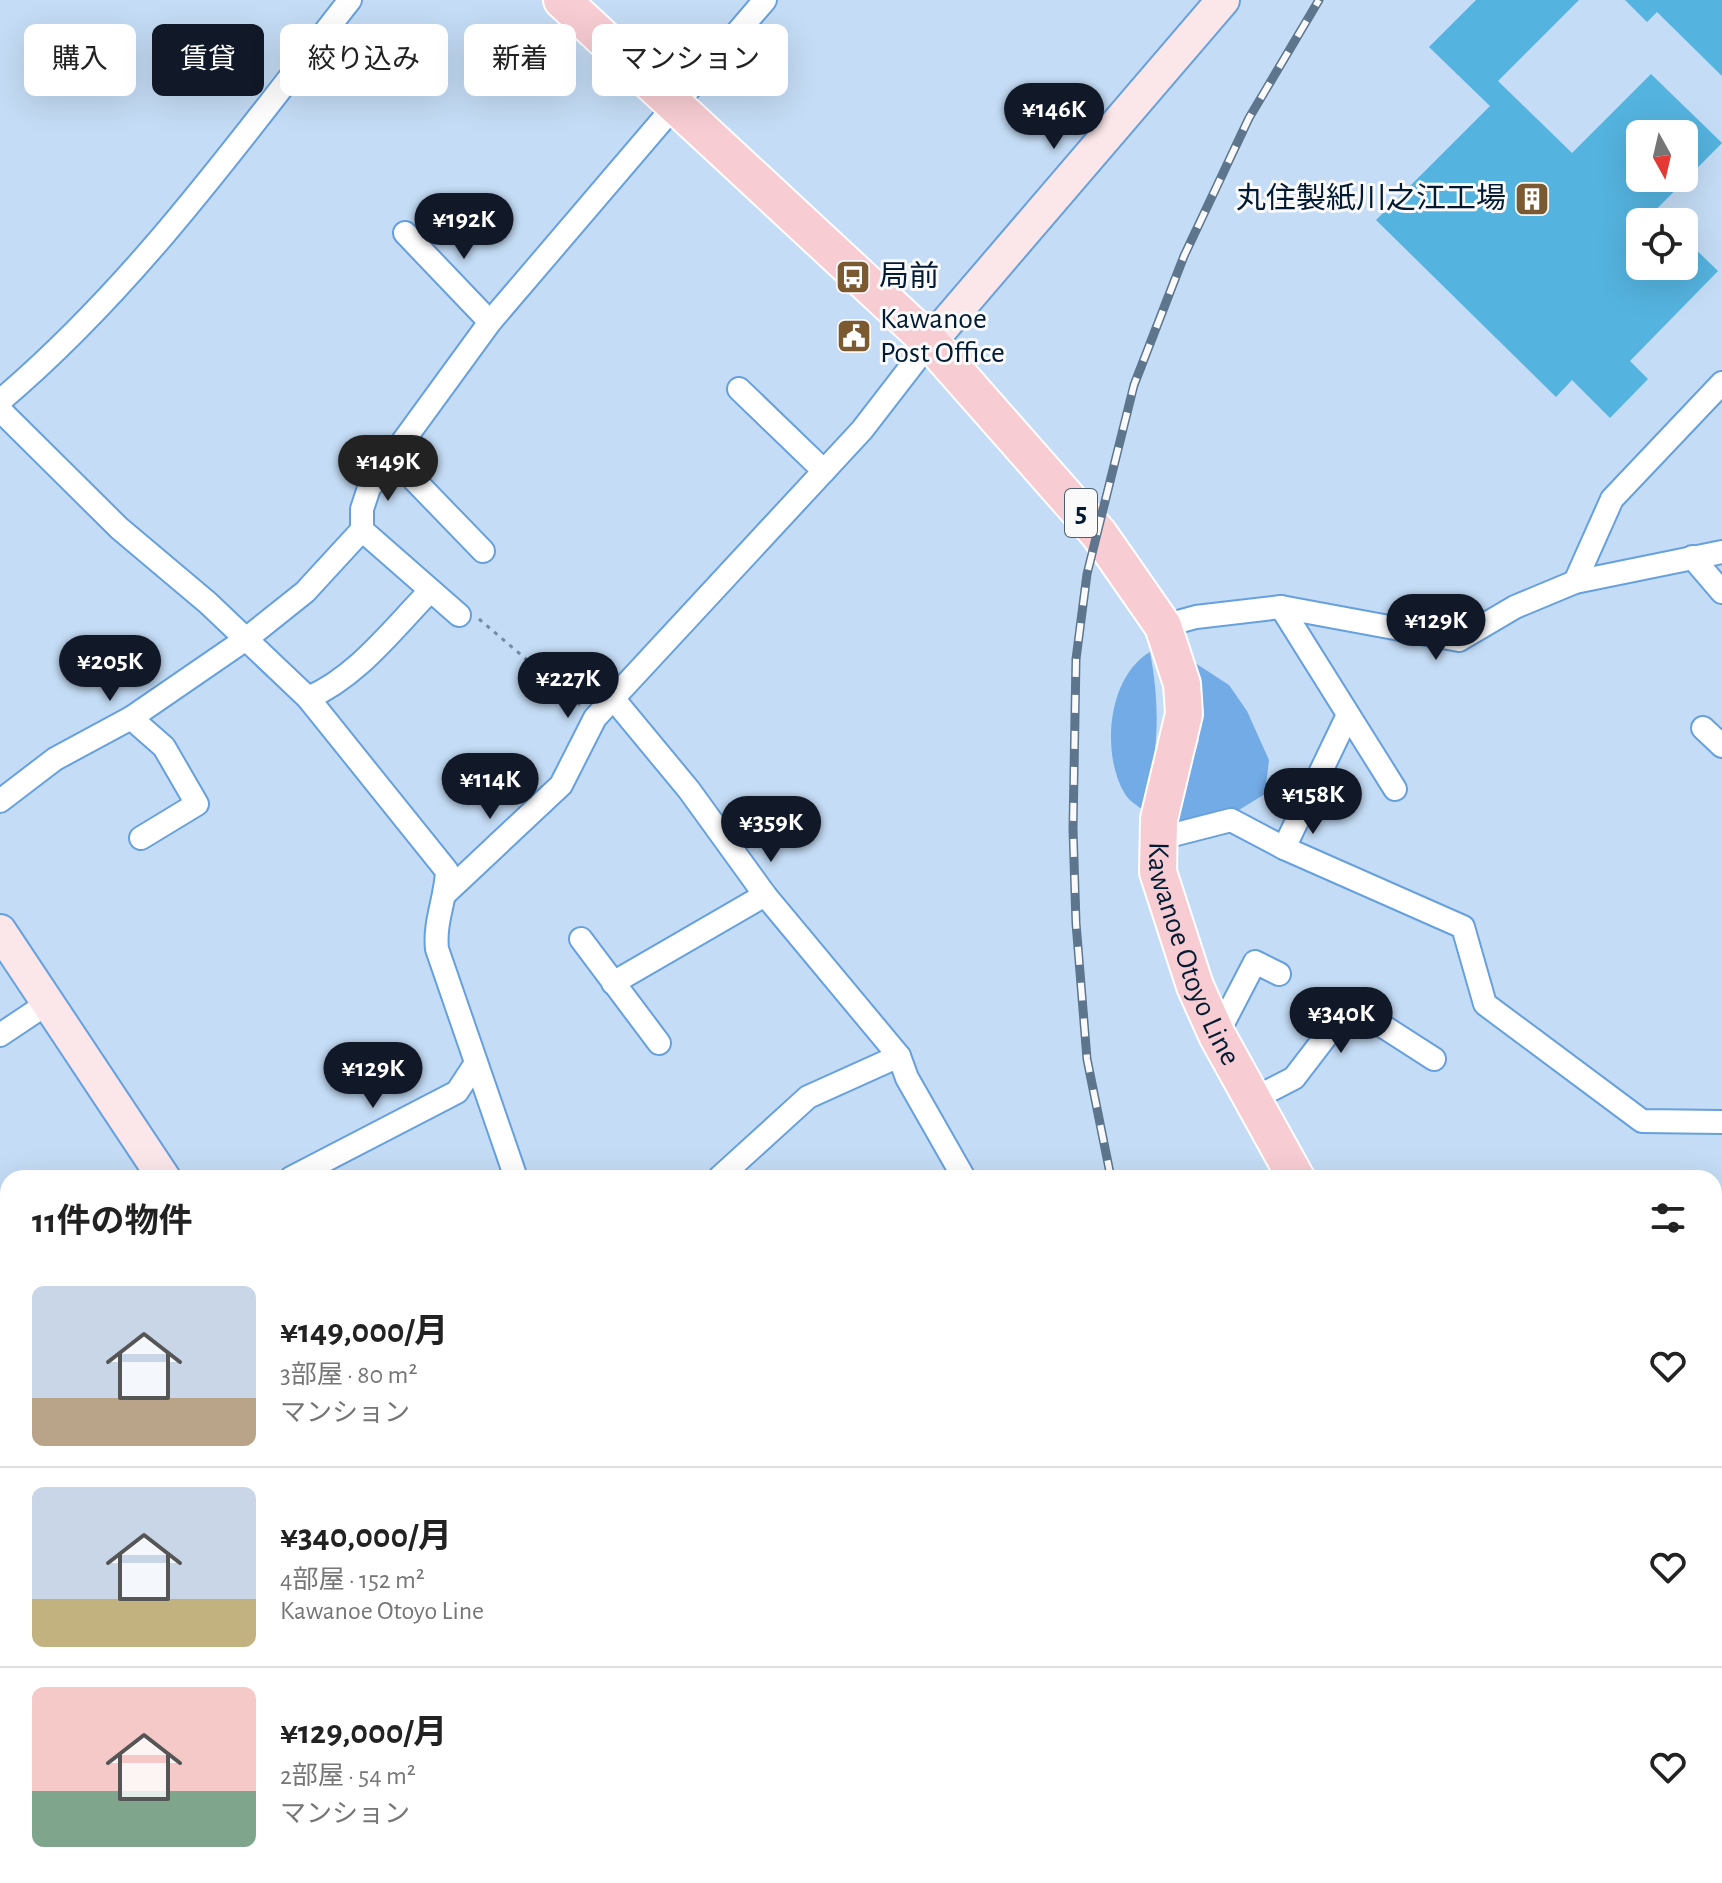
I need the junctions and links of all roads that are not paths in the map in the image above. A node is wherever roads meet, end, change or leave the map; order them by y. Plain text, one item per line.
1 (350, 0) edge
2 (562, 0) edge
3 (765, 0) edge
4 (1223, 0) edge
5 (678, 105) junction
6 (405, 233) dead end
7 (490, 322) junction
8 (930, 342) junction
9 (1722, 383) edge
10 (739, 389) dead end
11 (0, 401) edge
12 (0, 410) edge
13 (393, 458) junction
14 (824, 471) junction
15 (362, 530) junction
16 (483, 551) dead end
17 (1722, 552) edge
18 (1692, 557) junction
19 (1575, 582) junction
20 (429, 592) junction
21 (1722, 592) edge
22 (1281, 607) junction
23 (459, 615) road end
24 (1163, 626) junction
25 (246, 639) junction
26 (612, 697) junction
27 (308, 698) junction
28 (1348, 715) junction
29 (131, 718) junction
30 (1703, 728) dead end
31 (1722, 746) edge
32 (1395, 789) dead end
33 (0, 801) edge
34 (141, 838) dead end
35 (1157, 839) junction
36 (1284, 848) junction
37 (446, 893) junction
38 (765, 895) junction
39 (0, 931) edge
40 (581, 939) dead end
41 (1279, 974) dead end
42 (613, 983) junction
43 (48, 1003) junction
44 (0, 1035) edge
45 (1217, 1035) junction
46 (659, 1043) dead end
47 (899, 1056) junction
48 (1434, 1059) dead end
49 (476, 1063) junction
50 (1253, 1099) junction
51 (1722, 1122) edge
52 (159, 1170) edge
53 (306, 1170) edge
54 (513, 1170) edge
55 (728, 1170) edge
56 (959, 1170) edge
57 (1292, 1170) edge

1 - 11 street
2 - 5 main road, Kawanoe Otoyo Line / 5
3 - 5 street
4 - 8 main road
5 - 7 street
5 - 8 main road, Kawanoe Otoyo Line / 5
6 - 7 street
7 - 13 street
8 - 14 street
8 - 24 main road, Kawanoe Otoyo Line / 5
9 - 19 street
10 - 14 street
12 - 25 street
13 - 15 street
13 - 16 street
14 - 26 street
15 - 20 street
15 - 25 street
17 - 18 street
18 - 19 street
18 - 21 street
19 - 22 street
20 - 23 street
20 - 27 street
22 - 24 street
22 - 28 street
24 - 35 main road, Kawanoe Otoyo Line / 5
25 - 27 street
25 - 29 street
26 - 37 street
26 - 38 street
27 - 37 street
28 - 32 street
28 - 36 street
29 - 33 street
29 - 34 street
30 - 31 street
35 - 36 street
35 - 45 main road, Kawanoe Otoyo Line / 5
36 - 51 street
37 - 49 street
38 - 42 street
38 - 47 street
39 - 43 main road
40 - 42 street
41 - 45 street
42 - 46 street
43 - 44 street
43 - 52 main road
45 - 50 main road, Kawanoe Otoyo Line / 5
47 - 55 street
47 - 56 street
48 - 50 street
49 - 53 street
49 - 54 street
50 - 57 main road, Kawanoe Otoyo Line / 5

